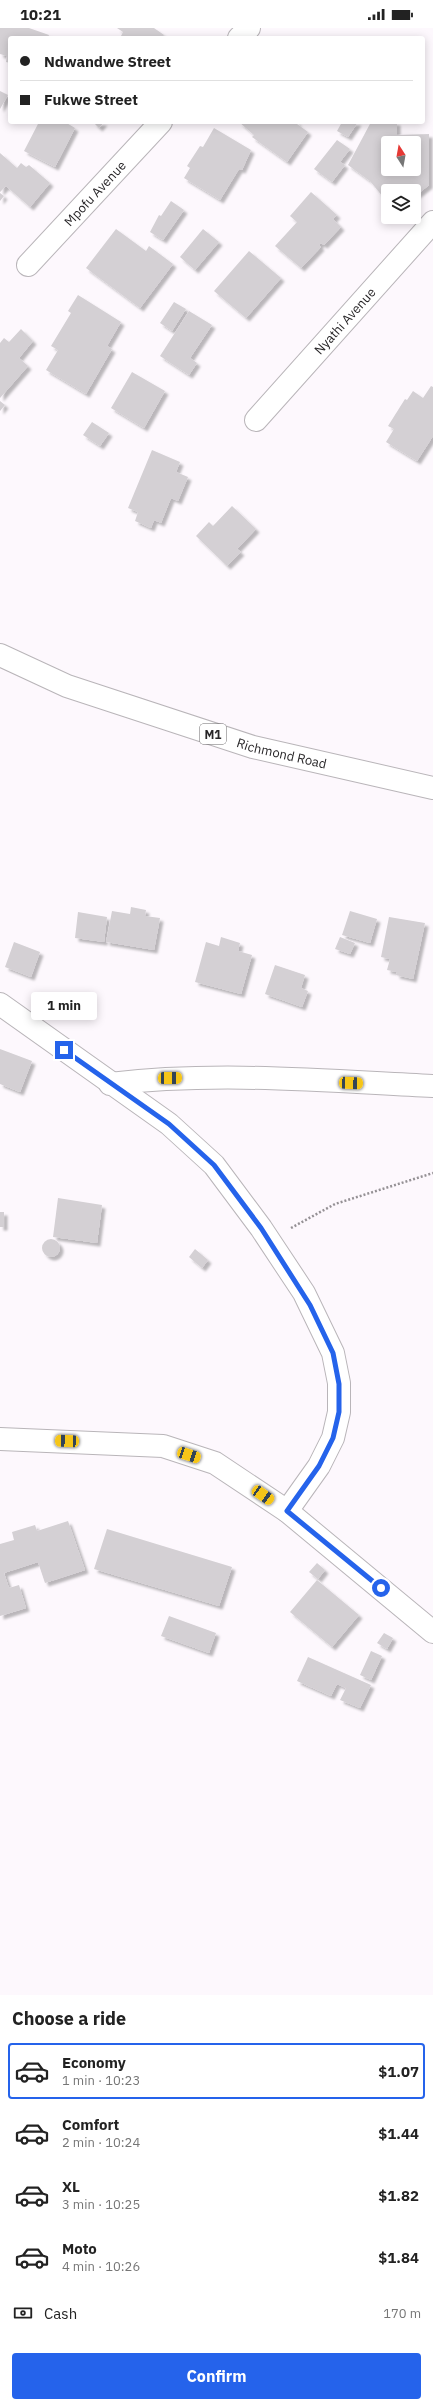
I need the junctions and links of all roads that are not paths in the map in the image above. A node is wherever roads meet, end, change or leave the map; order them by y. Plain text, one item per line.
1 (249, 28) edge
2 (242, 36) edge
3 (159, 124) edge
4 (433, 222) edge
5 (28, 265) dead end
6 (256, 420) dead end
7 (0, 655) edge
8 (433, 788) edge
9 (0, 1004) edge
10 (110, 1084) junction
11 (433, 1086) edge
12 (0, 1439) edge
13 (287, 1511) junction
14 (433, 1632) edge

1 - 2 main road
3 - 5 main road, Mpofu Avenue
4 - 6 main road, Nyathi Avenue
7 - 8 main road, Richmond Road / M1
9 - 10 main road
10 - 11 main road
10 - 13 main road
12 - 13 main road
13 - 14 main road

